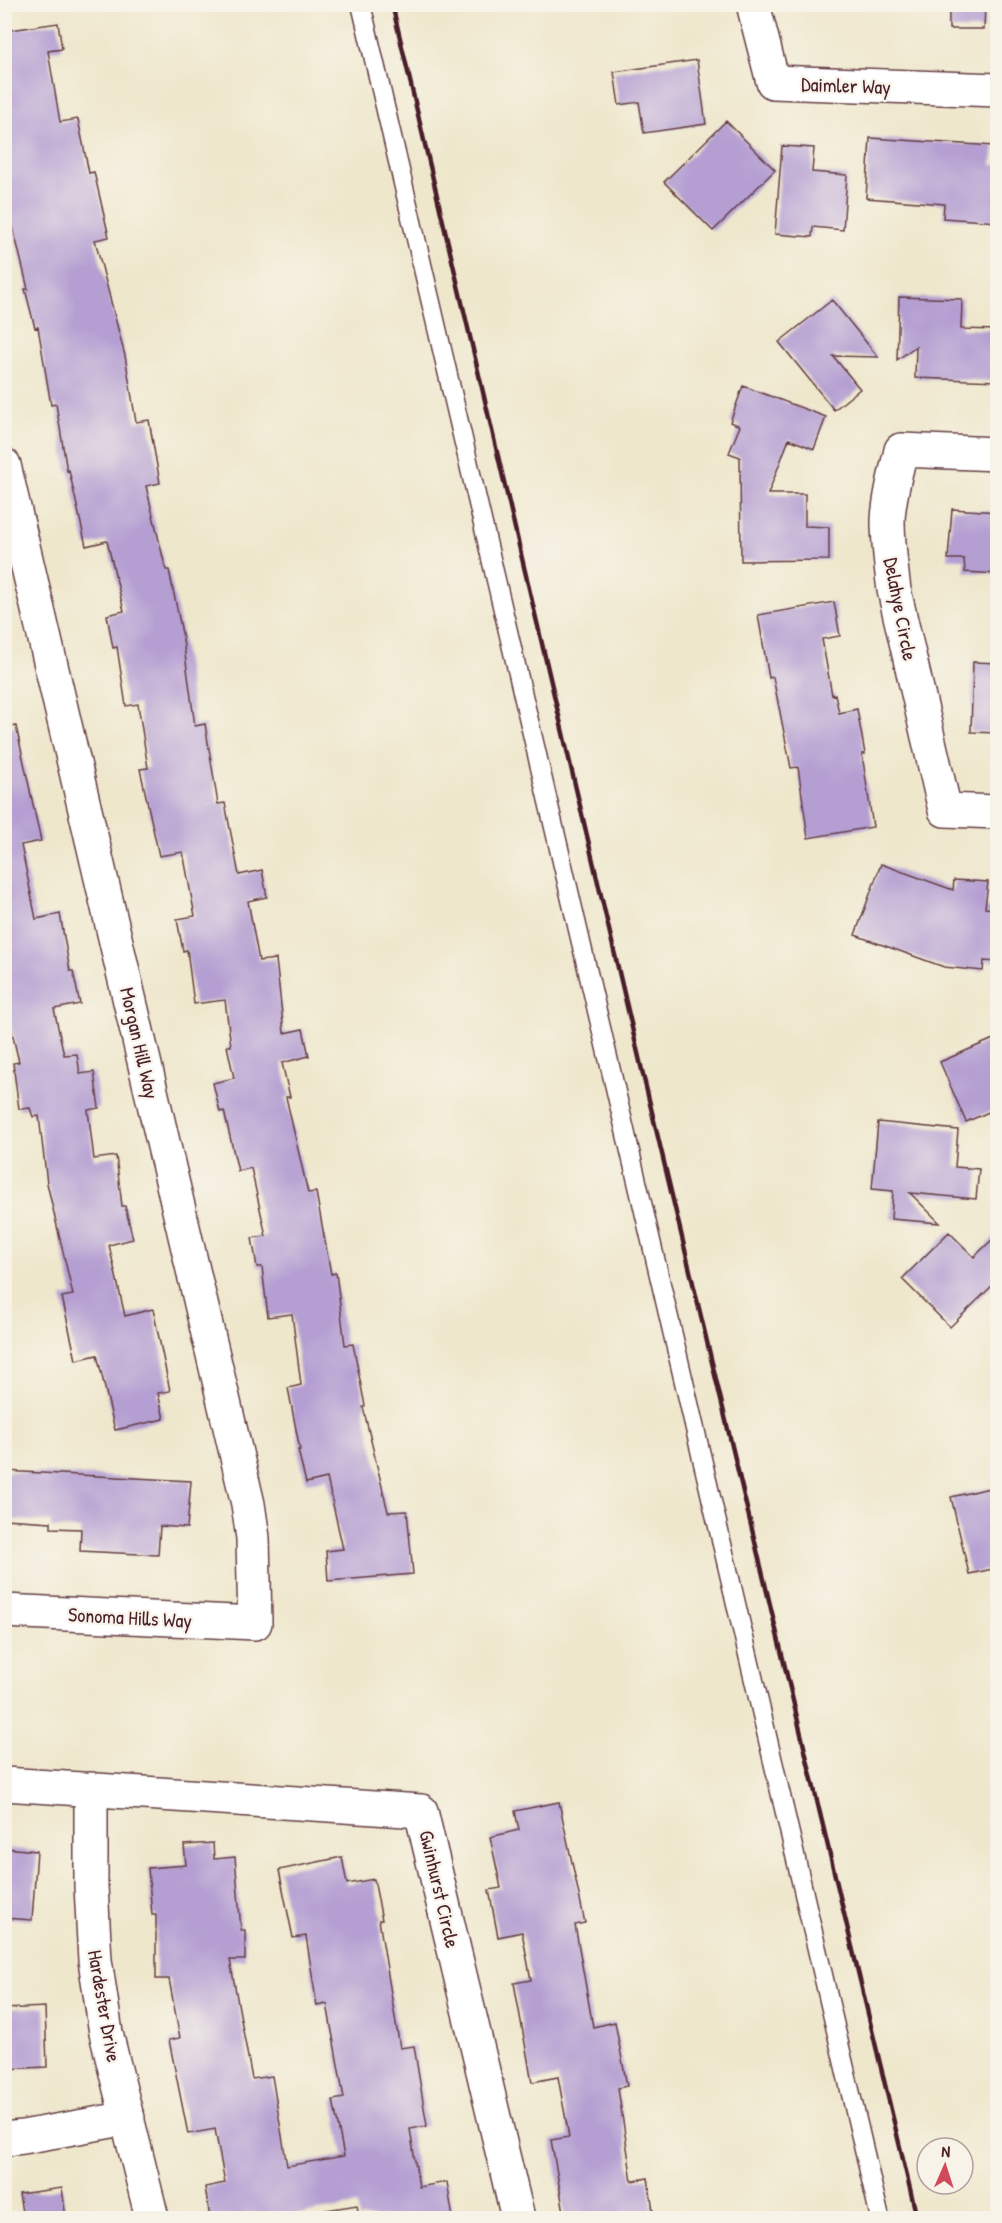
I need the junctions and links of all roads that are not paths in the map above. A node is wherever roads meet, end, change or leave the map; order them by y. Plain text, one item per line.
1 (361, 4) edge
2 (753, 4) edge
3 (998, 90) edge
4 (998, 454) edge
5 (4, 465) edge
6 (998, 812) edge
7 (4, 1611) edge
8 (255, 1623) joint
9 (4, 1784) edge
10 (91, 1789) junction
11 (128, 2118) junction
12 (4, 2139) edge
13 (152, 2218) edge
14 (518, 2218) edge
15 (880, 2218) edge

1 - 15 lane
2 - 3 street, Daimler Way
4 - 6 street, Delahye Circle
5 - 8 street, Morgan Hill Way
7 - 8 street, Sonoma Hills Way
9 - 10 street
10 - 11 street, Hardester Drive
10 - 14 street, Gwinhurst Circle
11 - 12 street
11 - 13 street, Hardester Drive

